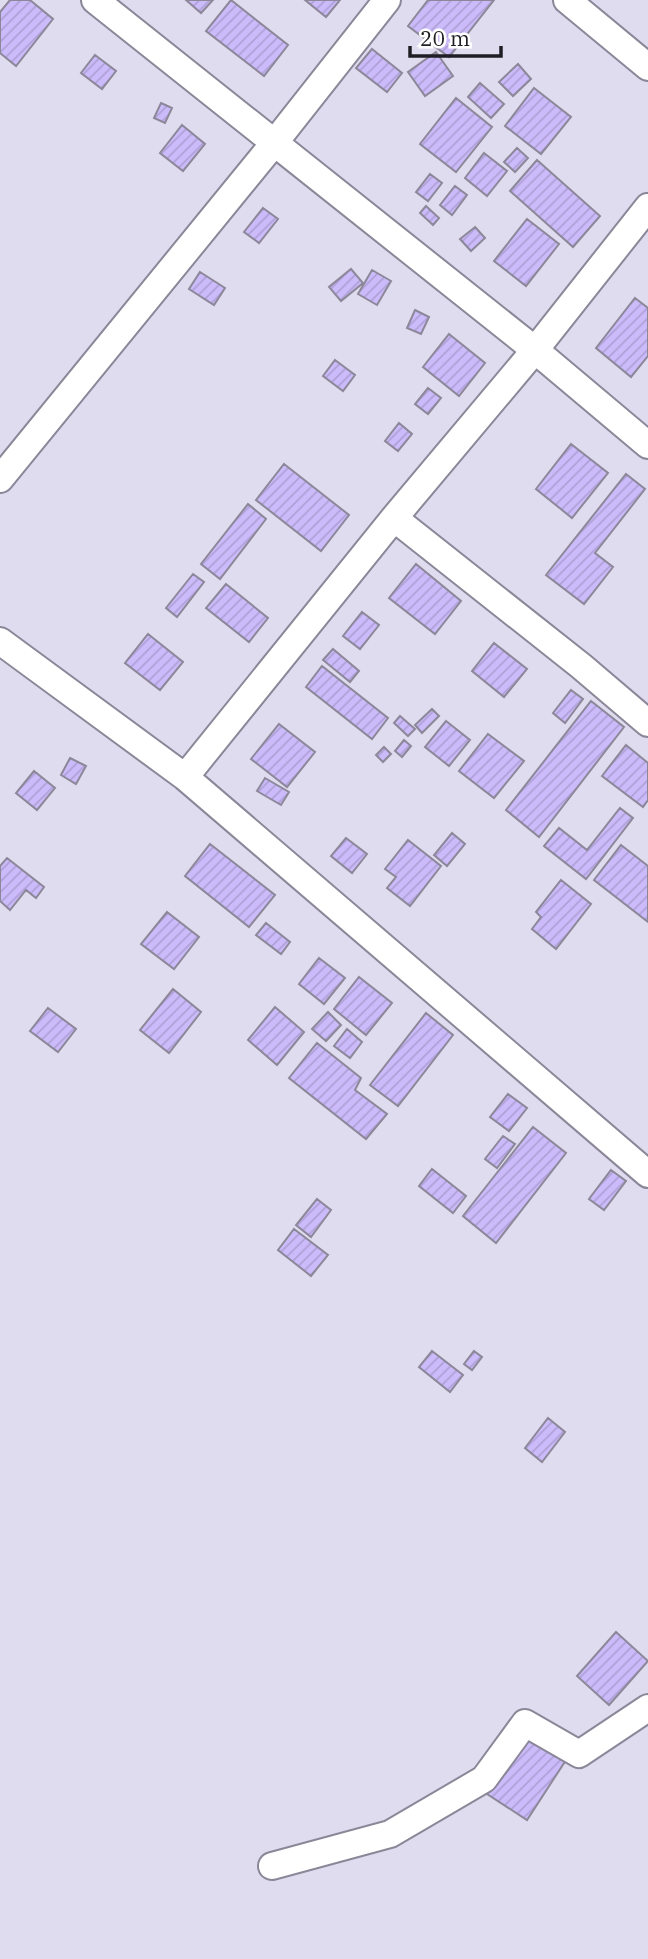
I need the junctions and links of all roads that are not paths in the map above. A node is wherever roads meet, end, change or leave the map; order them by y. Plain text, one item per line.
1 (95, 0) edge
2 (387, 0) edge
3 (567, 0) edge
4 (648, 67) edge
5 (275, 142) junction
6 (648, 206) edge
7 (535, 350) junction
8 (648, 445) edge
9 (0, 480) edge
10 (394, 518) junction
11 (0, 641) edge
12 (648, 723) edge
13 (184, 778) junction
14 (648, 1174) edge
15 (648, 1708) edge
16 (272, 1866) dead end

1 - 5 street
2 - 5 street
3 - 4 street
5 - 7 street
5 - 9 street
6 - 7 street
7 - 8 street
7 - 10 street
10 - 12 street
10 - 13 street
11 - 13 street
13 - 14 street
15 - 16 street

